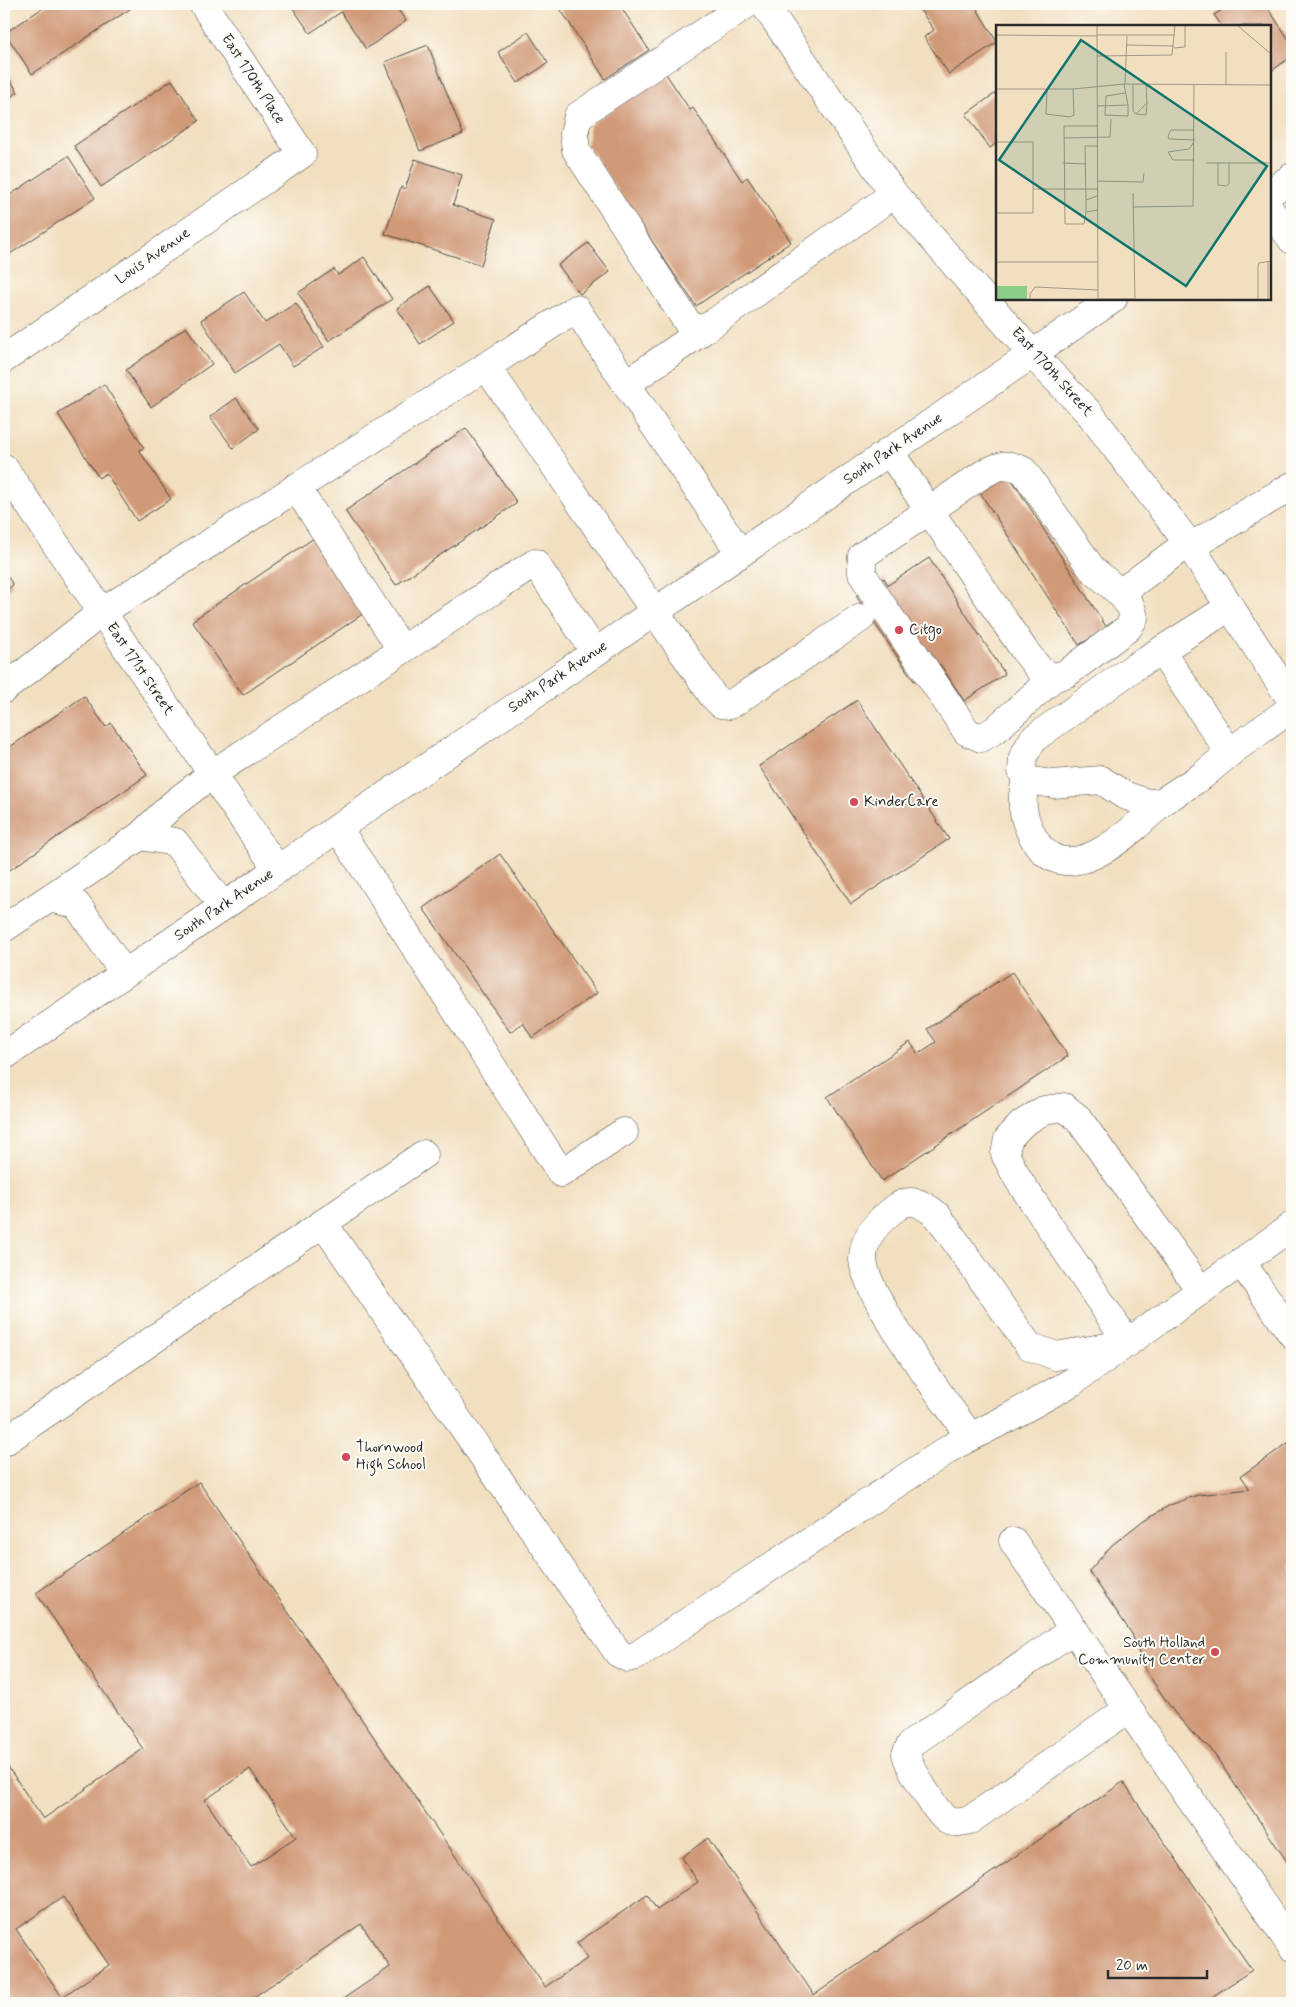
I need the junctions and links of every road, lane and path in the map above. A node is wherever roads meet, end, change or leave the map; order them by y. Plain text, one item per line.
1 (203, 4) edge
2 (747, 4) edge
3 (764, 4) edge
4 (302, 154) joint
5 (1292, 178) edge
6 (1271, 192) edge
7 (894, 194) junction
8 (1271, 211) edge
9 (1292, 240) edge
10 (1112, 300) edge
11 (708, 327) junction
12 (1033, 355) junction
13 (4, 359) edge
14 (486, 366) junction
15 (626, 384) junction
16 (889, 451) junction
17 (4, 468) edge
18 (1292, 486) edge
19 (296, 487) junction
20 (928, 511) junction
21 (1189, 545) junction
22 (740, 553) junction
23 (1120, 593) junction
24 (1230, 607) junction
25 (656, 611) junction
26 (102, 612) junction
27 (861, 618) dead end
28 (402, 650) junction
29 (1161, 651) junction
30 (595, 652) junction
31 (1052, 678) junction
32 (4, 689) edge
33 (1292, 701) edge
34 (1292, 708) edge
35 (1230, 753) junction
36 (212, 774) junction
37 (1026, 780) junction
38 (1162, 802) junction
39 (338, 828) junction
40 (140, 836) junction
41 (277, 869) junction
42 (50, 898) junction
43 (224, 906) junction
44 (4, 928) edge
45 (124, 973) junction
46 (4, 1056) edge
47 (624, 1132) dead end
48 (424, 1154) dead end
49 (323, 1223) junction
50 (1292, 1226) edge
51 (1241, 1262) junction
52 (1201, 1291) junction
53 (1292, 1334) edge
54 (1128, 1343) junction
55 (970, 1437) junction
56 (4, 1442) edge
57 (1013, 1541) dead end
58 (1074, 1630) junction
59 (1128, 1709) junction
60 (1292, 1947) edge

1 - 4 street, East 170th Place
2 - 11 street
3 - 7 street, East 170th Street
4 - 13 street, Louis Avenue
5 - 6 street
7 - 11 street
7 - 12 street, East 170th Street
8 - 9 street
10 - 12 street, South Park Avenue
11 - 15 street
12 - 16 street, South Park Avenue
12 - 21 street, East 170th Street
14 - 15 street
14 - 19 street
14 - 25 street
15 - 22 street
16 - 20 street
16 - 22 street, South Park Avenue
17 - 26 street, East 171st Street
18 - 21 street
19 - 26 street
19 - 28 street
20 - 23 street
20 - 31 street
20 - 31 street
21 - 23 street
21 - 24 street, East 170th Street
22 - 25 street, South Park Avenue
23 - 31 street
24 - 29 street
24 - 33 street, East 170th Street
25 - 27 street
25 - 30 street, South Park Avenue
26 - 32 street
26 - 36 street, East 171st Street
28 - 30 street
28 - 36 street
29 - 35 street
29 - 37 street
30 - 39 street, South Park Avenue
34 - 35 street
35 - 38 street
36 - 40 street
36 - 41 street, East 171st Street
37 - 38 street
37 - 38 street
39 - 41 street, South Park Avenue
39 - 47 street
40 - 42 street
40 - 43 street
41 - 43 street, South Park Avenue
42 - 44 street
42 - 45 street
43 - 45 street, South Park Avenue
45 - 46 street, South Park Avenue
48 - 49 street
49 - 55 street
49 - 56 street
50 - 51 street
51 - 52 street
51 - 53 street
52 - 54 street
52 - 54 street
54 - 55 street
54 - 55 street
57 - 58 street
58 - 59 street
58 - 59 street
59 - 60 street

